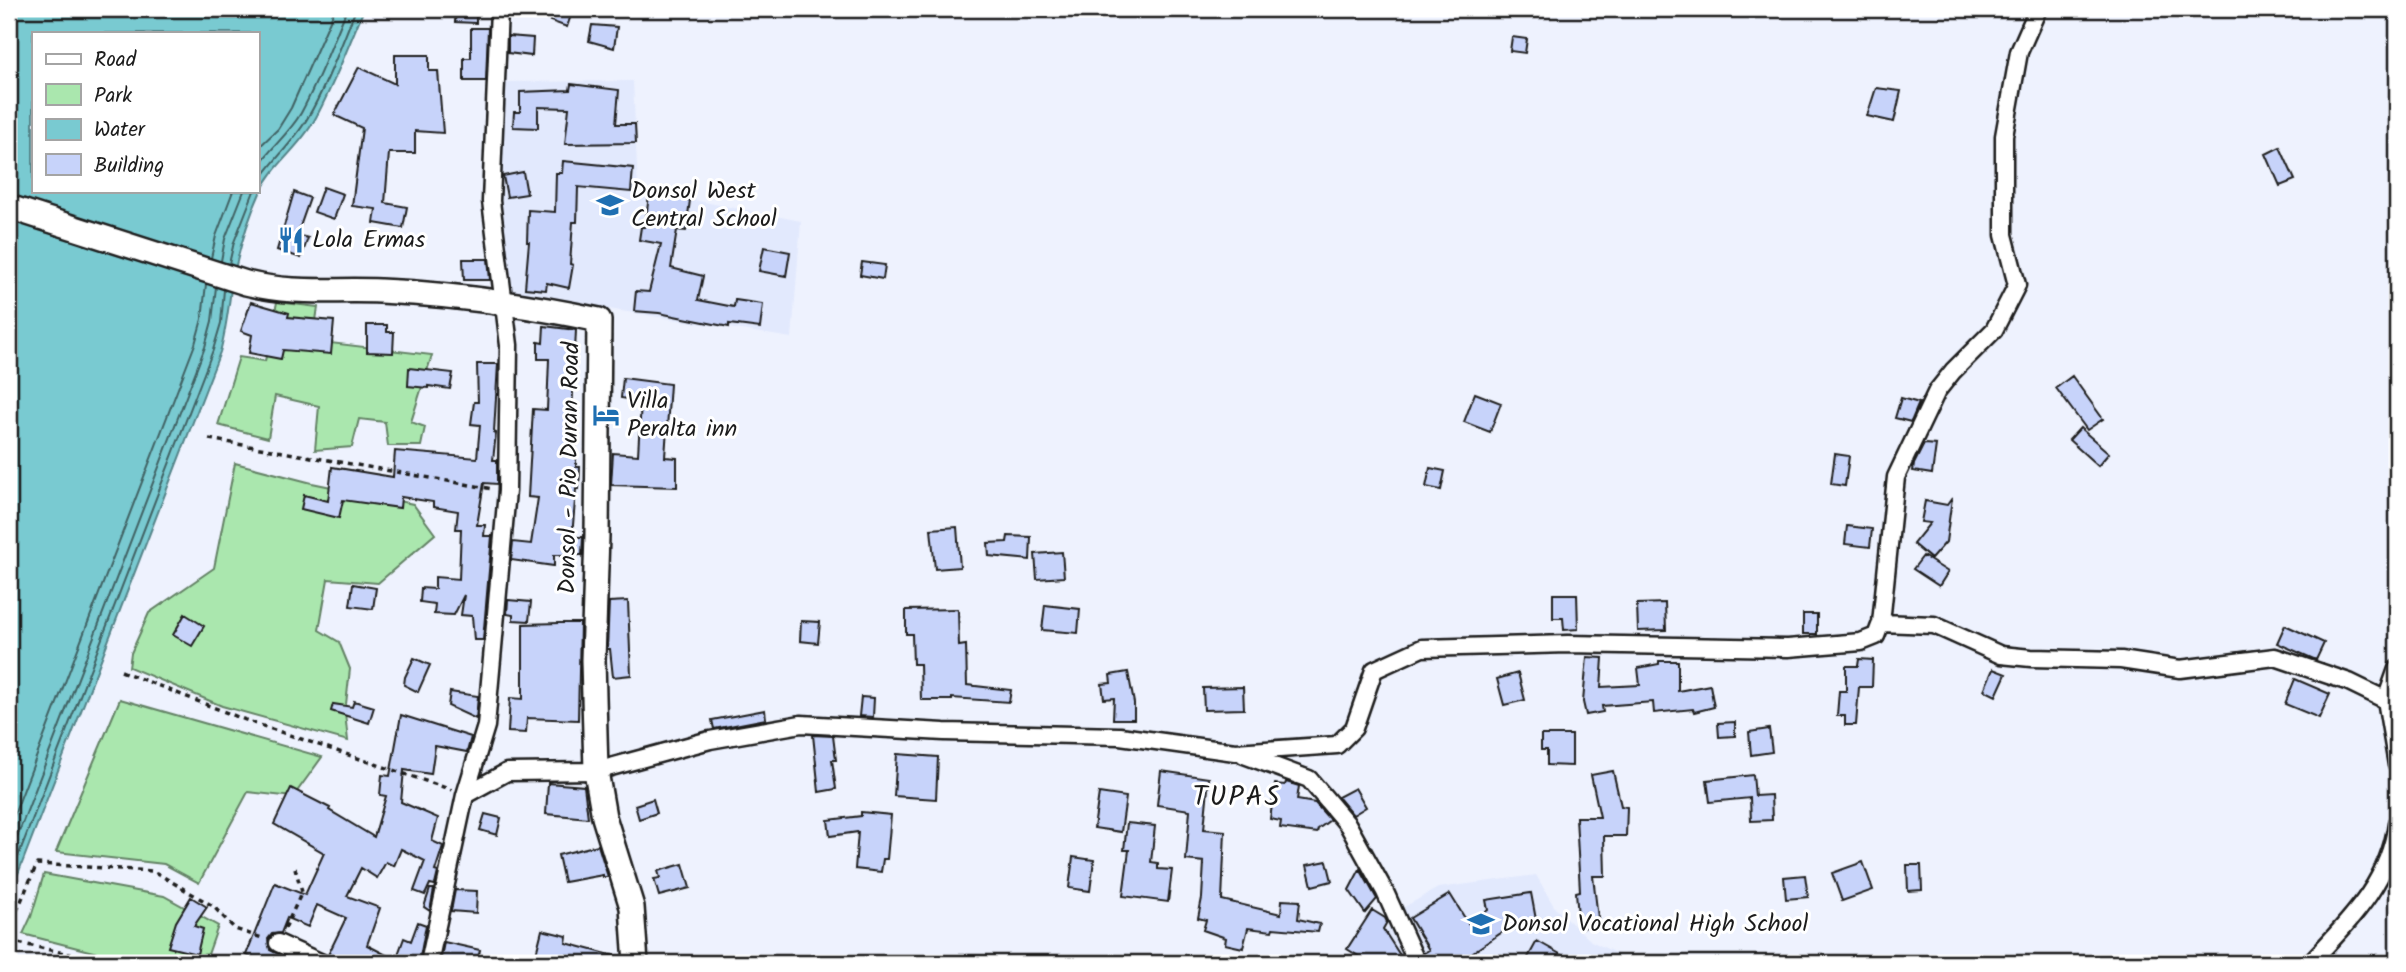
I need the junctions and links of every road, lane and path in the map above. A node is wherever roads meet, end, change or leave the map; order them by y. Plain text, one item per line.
1 (499, 9) edge
2 (2038, 9) edge
3 (9, 207) edge
4 (504, 303) junction
5 (209, 439) dead end
6 (507, 491) junction
7 (1881, 623) junction
8 (2397, 669) edge
9 (121, 671) dead end
10 (2386, 700) junction
11 (1235, 752) junction
12 (2397, 765) edge
13 (596, 771) junction
14 (465, 795) junction
15 (2397, 823) edge
16 (295, 868) dead end
17 (9, 929) edge
18 (9, 941) edge
19 (278, 943) junction
20 (110, 963) edge
21 (265, 963) edge
22 (322, 963) edge
23 (429, 963) edge
24 (636, 963) edge
25 (1417, 963) edge
26 (2310, 963) edge

1 - 4 street
2 - 7 street
3 - 4 main road, Donsol - Pio Duran Road
4 - 6 street
4 - 13 main road, Donsol - Pio Duran Road
5 - 6 path
6 - 14 street
7 - 10 street
7 - 11 street
8 - 10 street
9 - 14 path
10 - 12 street
11 - 13 street
11 - 25 street
13 - 14 street
13 - 24 main road, Donsol - Pio Duran Road
14 - 23 street
15 - 26 street
16 - 19 path
17 - 19 path
18 - 20 path
19 - 21 path
19 - 22 street

